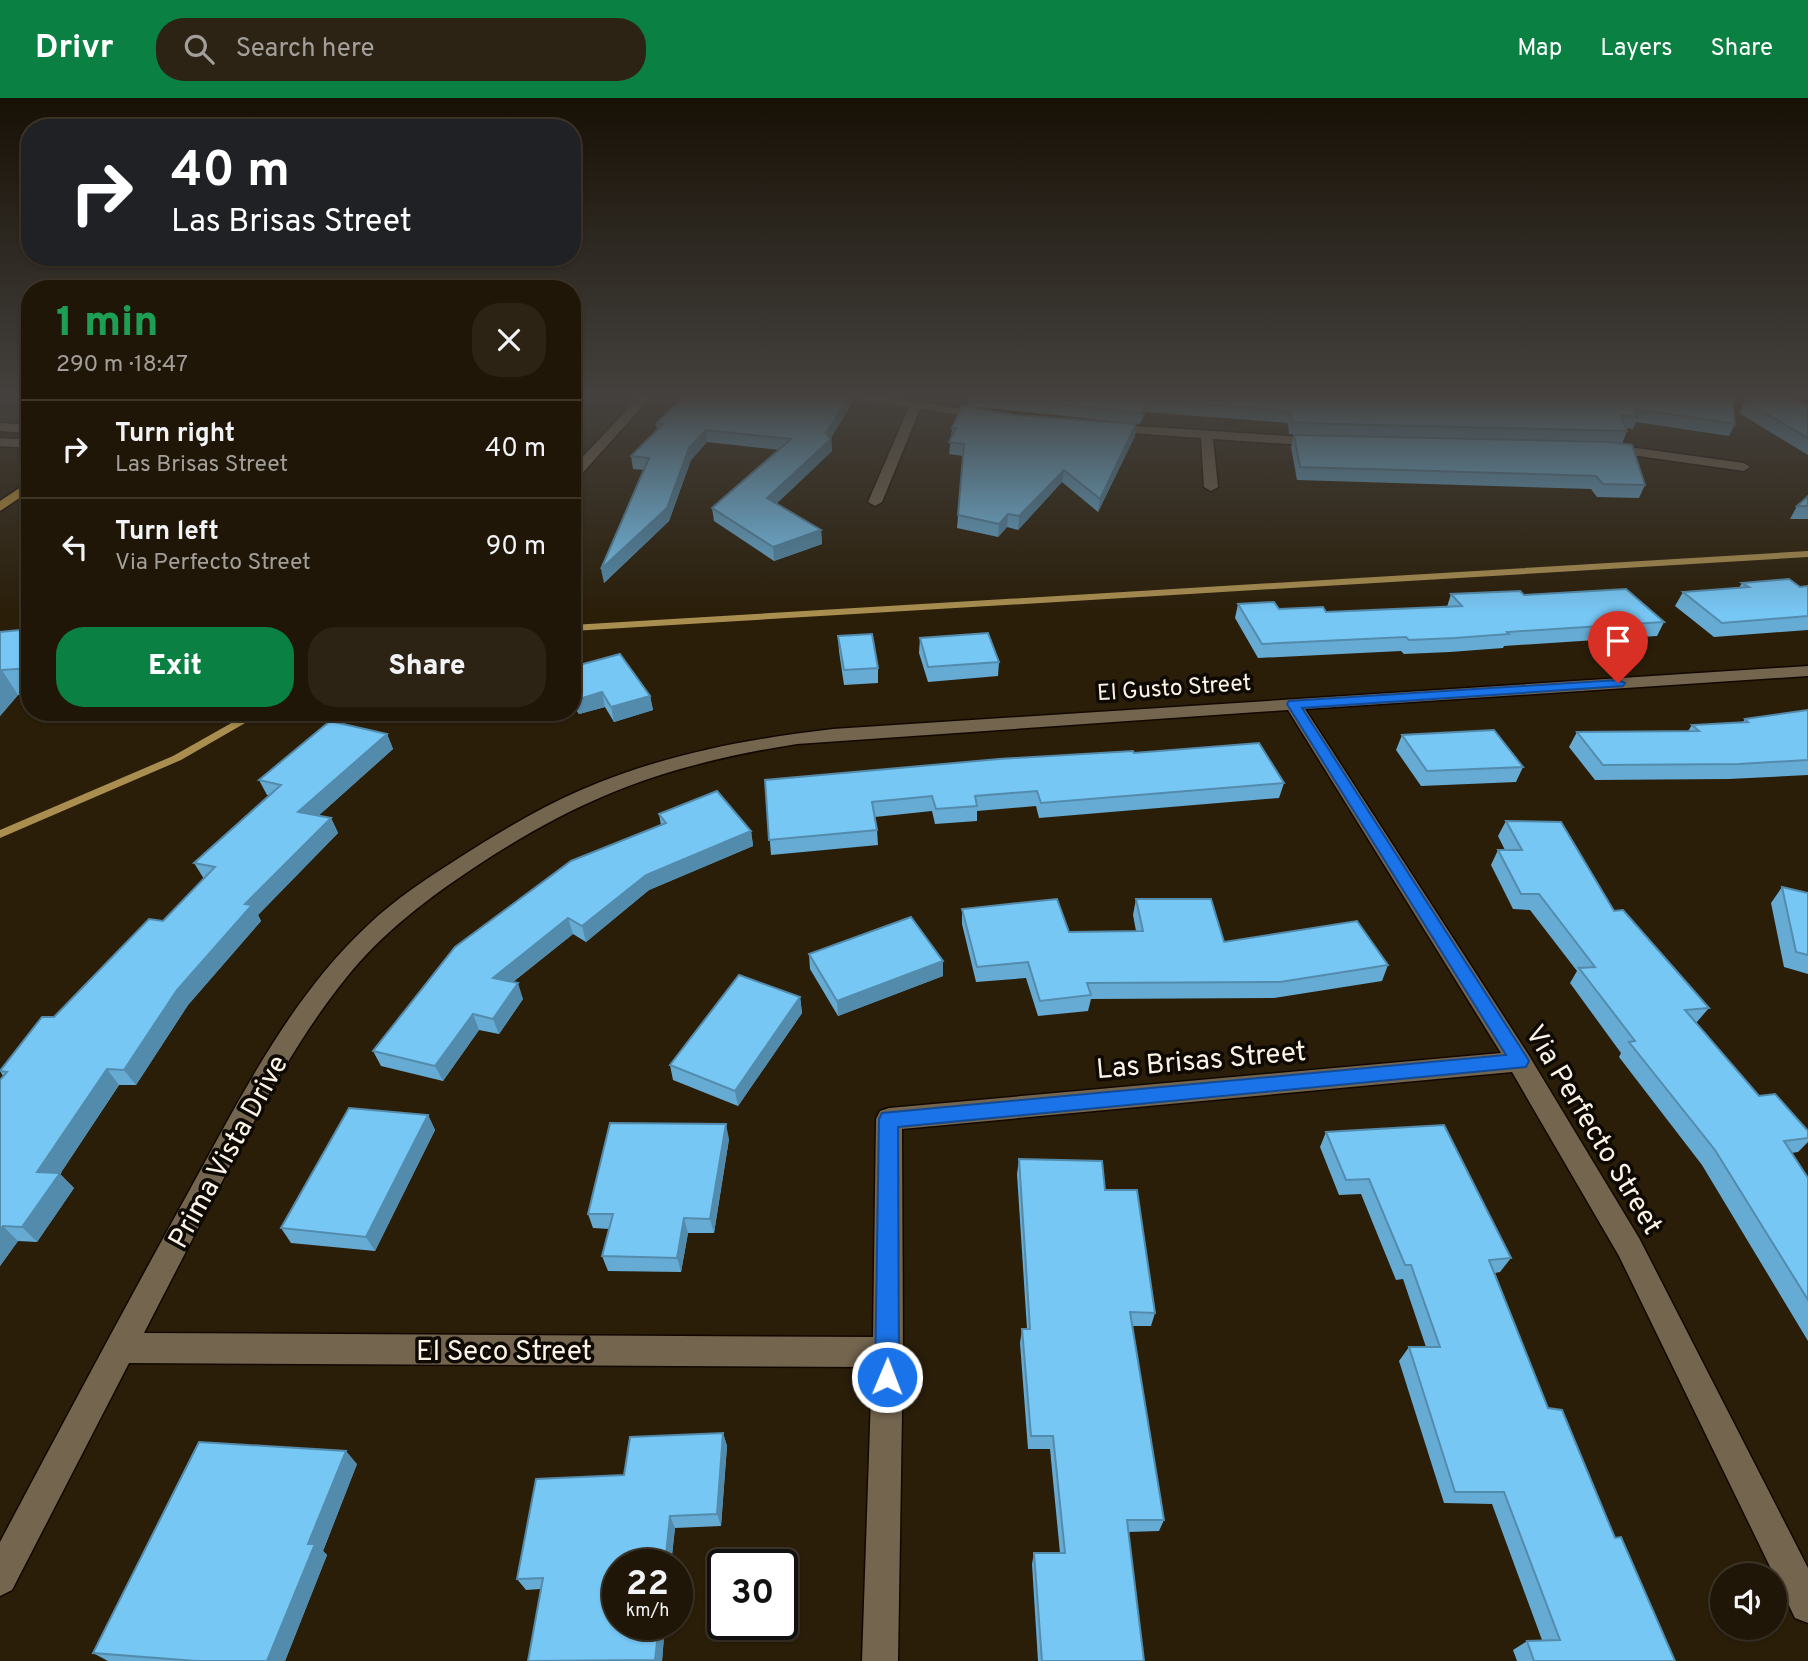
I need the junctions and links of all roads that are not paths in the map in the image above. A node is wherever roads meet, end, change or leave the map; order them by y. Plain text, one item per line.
1 (889, 468) edge
2 (1209, 468) edge
3 (1210, 487) dead end
4 (21, 492) edge
5 (875, 502) dead end
6 (0, 507) edge
7 (1808, 671) edge
8 (1293, 704) junction
9 (554, 809) joint
10 (1520, 1061) junction
11 (120, 1348) junction
12 (888, 1352) junction
13 (0, 1577) edge
14 (1808, 1605) edge
15 (880, 1661) edge

1 - 5 street
2 - 3 street
4 - 6 main road
7 - 8 street, El Gusto Street
8 - 9 street, El Gusto Street
8 - 10 street, Via Perfecto Street
9 - 11 street, Prima Vista Drive
10 - 12 street, Las Brisas Street
10 - 14 street, Via Perfecto Street
11 - 12 street, El Seco Street
11 - 13 street, Prima Vista Drive
12 - 15 street

